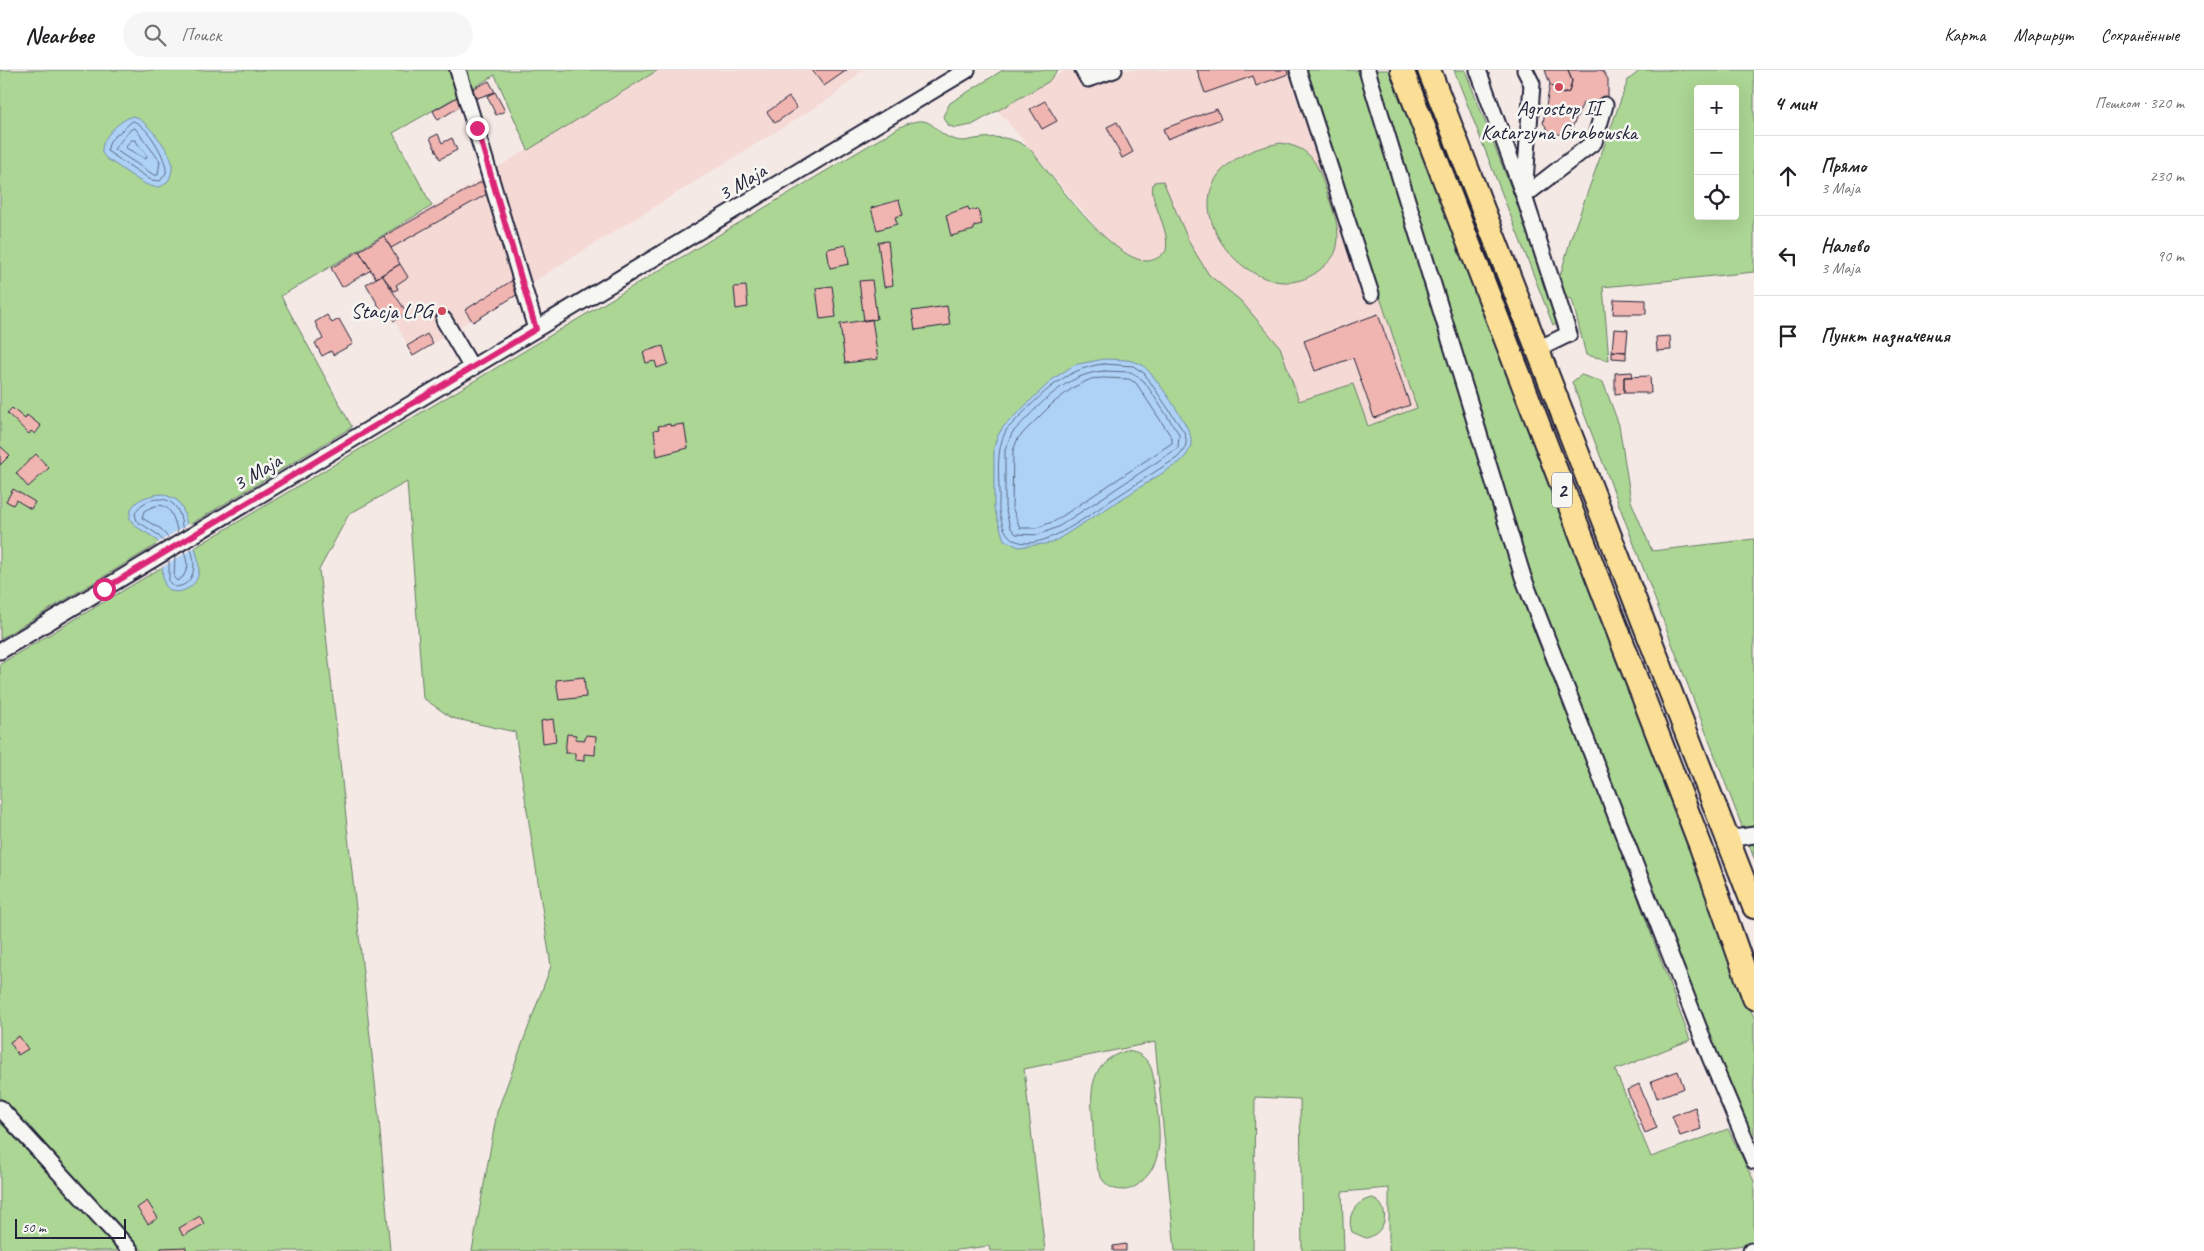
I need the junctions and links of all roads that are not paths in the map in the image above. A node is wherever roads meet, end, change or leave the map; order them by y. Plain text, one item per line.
1 (458, 70) edge
2 (966, 70) edge
3 (1083, 70) edge
4 (1114, 70) edge
5 (1298, 70) edge
6 (1368, 70) edge
7 (1402, 70) edge
8 (1429, 70) edge
9 (1478, 70) edge
10 (1525, 70) edge
11 (1605, 105) dead end
12 (1524, 196) junction
13 (1371, 294) dead end
14 (444, 320) dead end
15 (536, 329) junction
16 (1538, 349) junction
17 (472, 368) junction
18 (0, 651) edge
19 (1754, 835) edge
20 (1728, 839) junction
21 (1754, 907) edge
22 (1754, 998) edge
23 (0, 1108) edge
24 (1754, 1161) edge
25 (131, 1251) edge

1 - 15 street
2 - 15 street, 3 Maja
3 - 4 street
5 - 13 street
6 - 24 street
7 - 22 highway, 2
8 - 16 highway, 2
9 - 12 street
10 - 12 street
11 - 12 street
12 - 16 street
14 - 17 street
15 - 17 street, 3 Maja
16 - 20 highway, 2
17 - 18 street, 3 Maja
19 - 20 street
20 - 21 highway, 2
23 - 25 street

